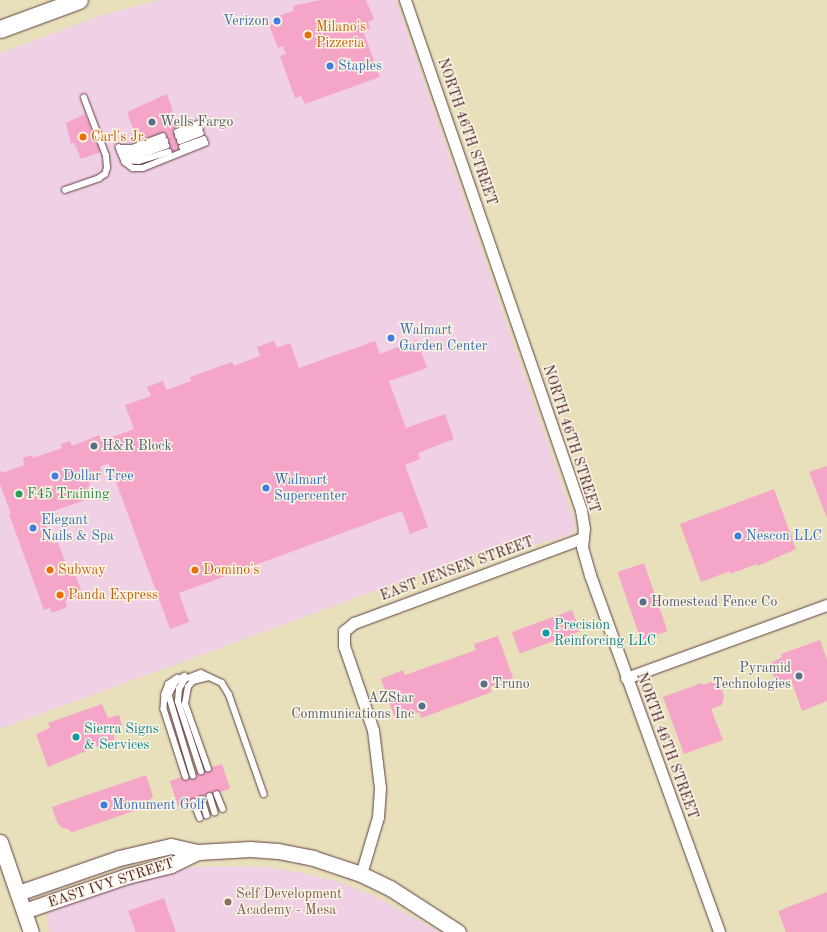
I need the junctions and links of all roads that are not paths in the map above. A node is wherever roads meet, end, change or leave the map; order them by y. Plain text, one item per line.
1 (79, 0) edge
2 (405, 0) edge
3 (0, 29) edge
4 (84, 98) dead end
5 (202, 133) junction
6 (121, 154) junction
7 (66, 190) dead end
8 (583, 538) junction
9 (827, 605) edge
10 (194, 675) junction
11 (186, 676) junction
12 (209, 676) junction
13 (626, 678) junction
14 (208, 769) dead end
15 (201, 772) dead end
16 (193, 775) dead end
17 (186, 777) dead end
18 (217, 794) dead end
19 (264, 794) dead end
20 (210, 796) dead end
21 (202, 799) dead end
22 (194, 802) dead end
23 (223, 810) dead end
24 (215, 812) dead end
25 (207, 815) dead end
26 (200, 818) dead end
27 (0, 842) edge
28 (198, 852) junction
29 (361, 874) junction
30 (18, 893) junction
31 (24, 911) junction
32 (31, 932) edge
33 (458, 932) edge
34 (719, 932) edge

1 - 3 main road
2 - 8 street, NORTH 46TH STREET
4 - 7 lane
5 - 5 lane
5 - 6 lane
6 - 6 lane
8 - 13 street, NORTH 46TH STREET
8 - 29 street, EAST JENSEN STREET
9 - 13 street
10 - 11 lane
10 - 12 lane
10 - 15 lane
11 - 16 lane
11 - 17 lane
12 - 14 lane
12 - 19 lane
13 - 34 street, NORTH 46TH STREET
18 - 23 lane
20 - 24 lane
21 - 25 lane
22 - 26 lane
27 - 30 street
28 - 29 street, EAST IVY STREET
28 - 30 street, EAST IVY STREET
28 - 31 street, EAST IVY STREET
29 - 33 street, EAST IVY STREET
30 - 31 street
31 - 32 street

